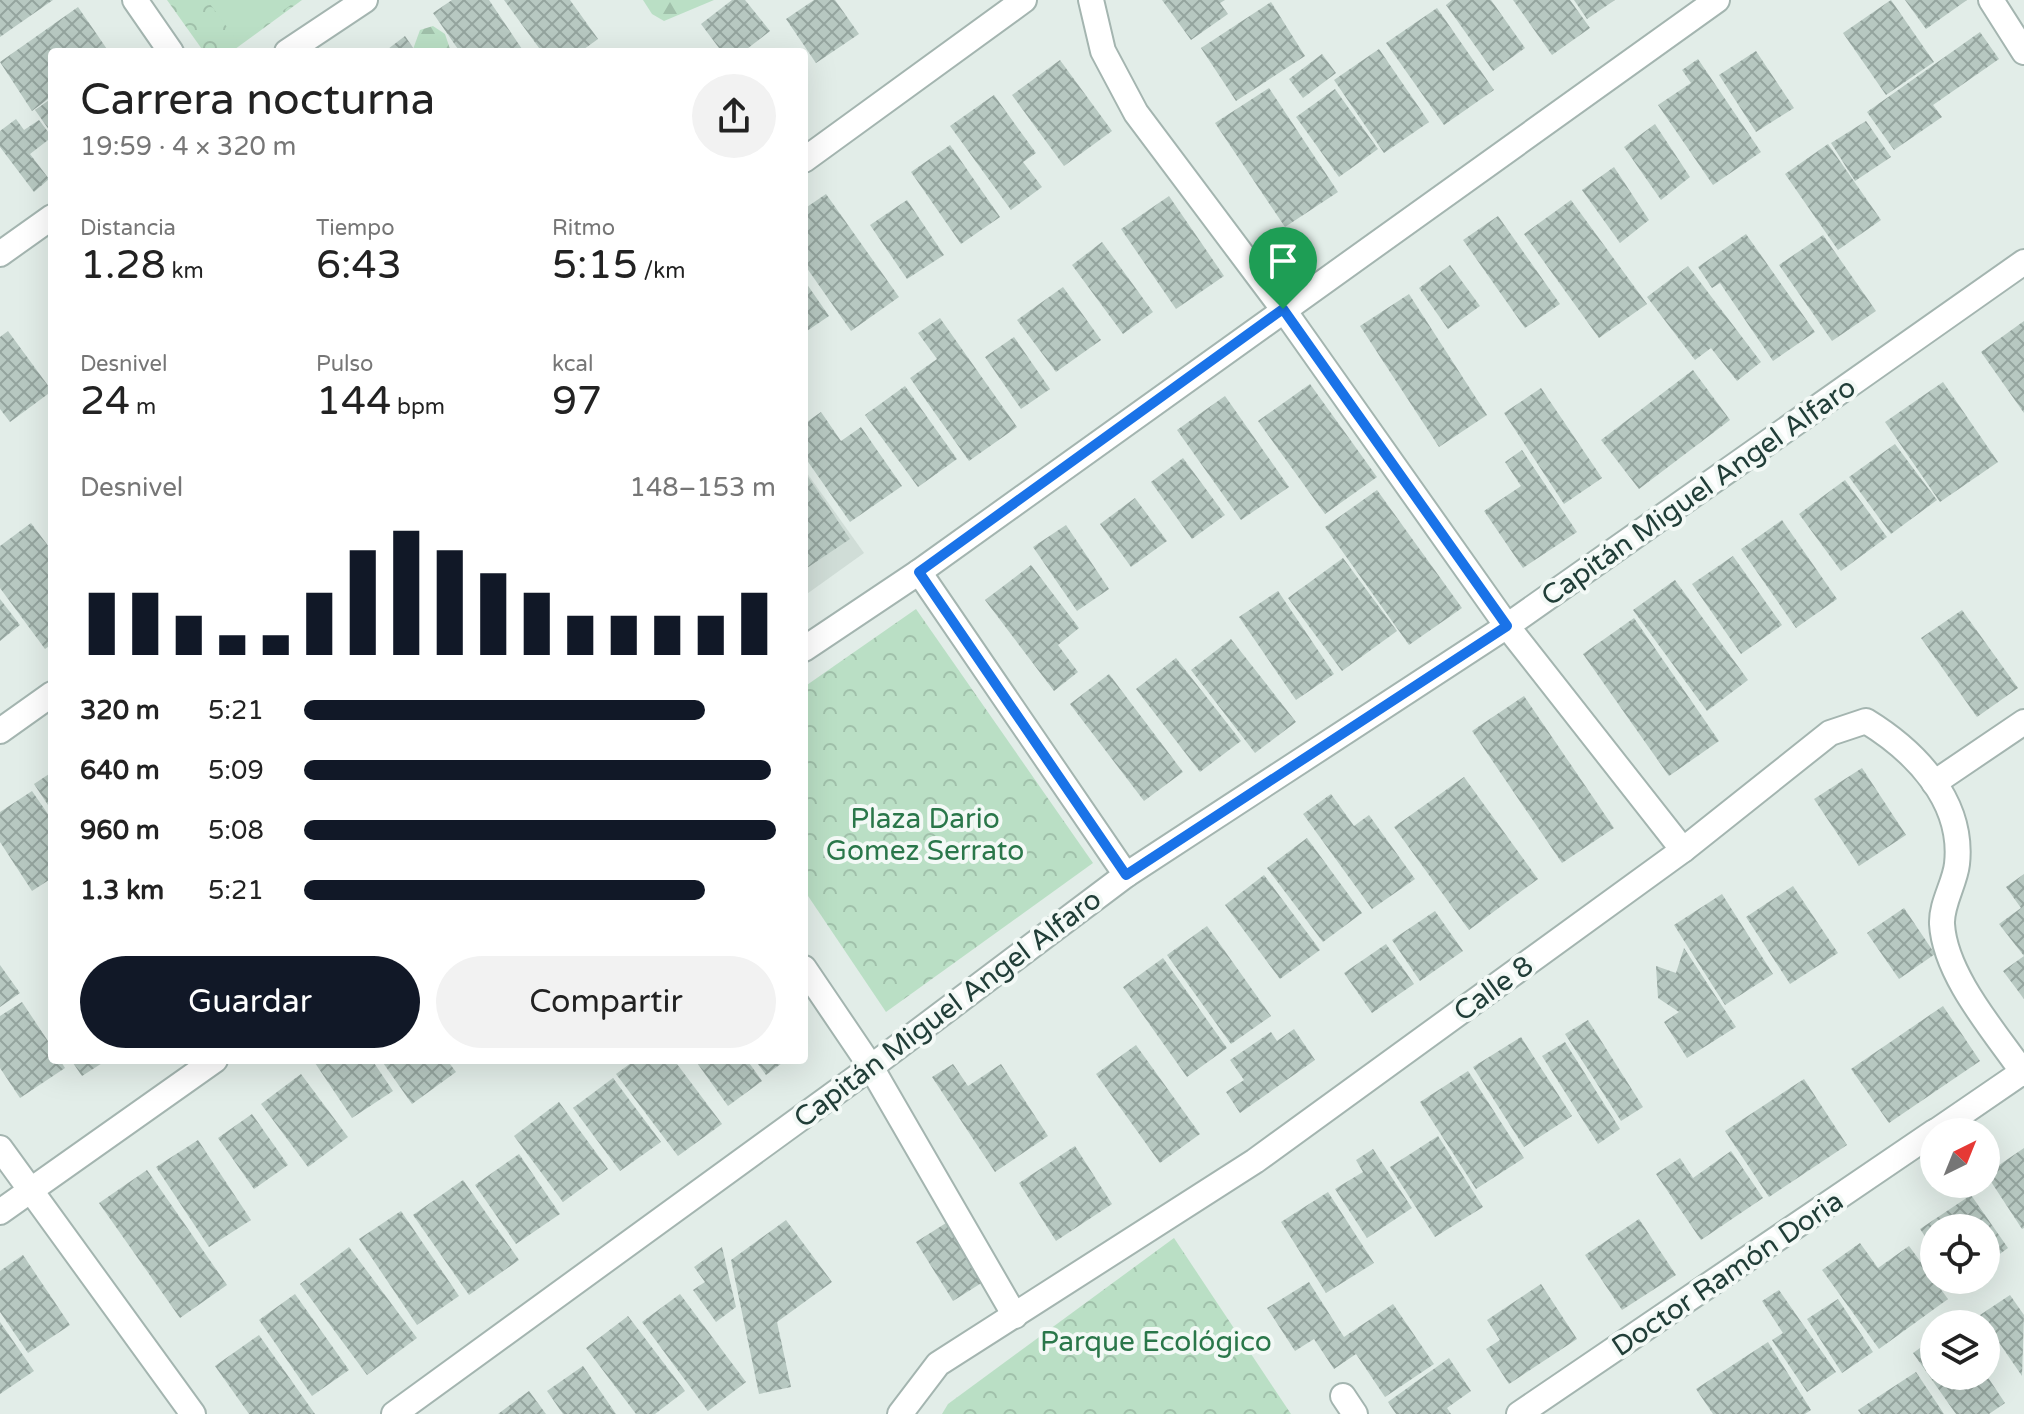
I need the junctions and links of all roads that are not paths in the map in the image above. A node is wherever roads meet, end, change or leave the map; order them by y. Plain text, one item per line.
1 (135, 0) edge
2 (365, 0) edge
3 (1024, 0) edge
4 (1091, 0) edge
5 (1717, 0) edge
6 (1991, 0) edge
7 (168, 48) edge
8 (293, 48) edge
9 (2024, 52) edge
10 (808, 157) edge
11 (48, 220) edge
12 (0, 254) edge
13 (2024, 262) edge
14 (1283, 309) junction
15 (919, 572) junction
16 (1507, 626) junction
17 (808, 646) edge
18 (48, 697) edge
19 (2024, 722) edge
20 (0, 731) edge
21 (1934, 783) junction
22 (1683, 850) junction
23 (1126, 875) junction
24 (808, 974) edge
25 (209, 1064) edge
26 (871, 1067) junction
27 (2024, 1073) edge
28 (1955, 1118) edge
29 (1920, 1142) edge
30 (0, 1148) edge
31 (29, 1191) junction
32 (0, 1212) edge
33 (1015, 1316) junction
34 (193, 1414) edge
35 (394, 1414) edge
36 (900, 1414) edge
37 (1519, 1414) edge

1 - 7 street
2 - 8 street
3 - 10 street
4 - 14 street
5 - 14 street
6 - 9 street
11 - 12 street
13 - 16 street, Capitán Miguel Angel Alfaro
14 - 15 street
14 - 16 street
15 - 17 street
15 - 23 street
16 - 22 street
16 - 23 street, Capitán Miguel Angel Alfaro
18 - 20 street
19 - 21 street
21 - 22 street, Calle 8
21 - 27 street, Calle 8
22 - 33 street, Calle 8
23 - 26 street, Capitán Miguel Angel Alfaro
24 - 26 street
25 - 31 street
26 - 33 street
26 - 35 street, Capitán Miguel Angel Alfaro
27 - 28 street, Doctor Ramón Doria
29 - 37 street, Doctor Ramón Doria
30 - 31 street
31 - 32 street
31 - 34 street
33 - 36 street, Calle 8

